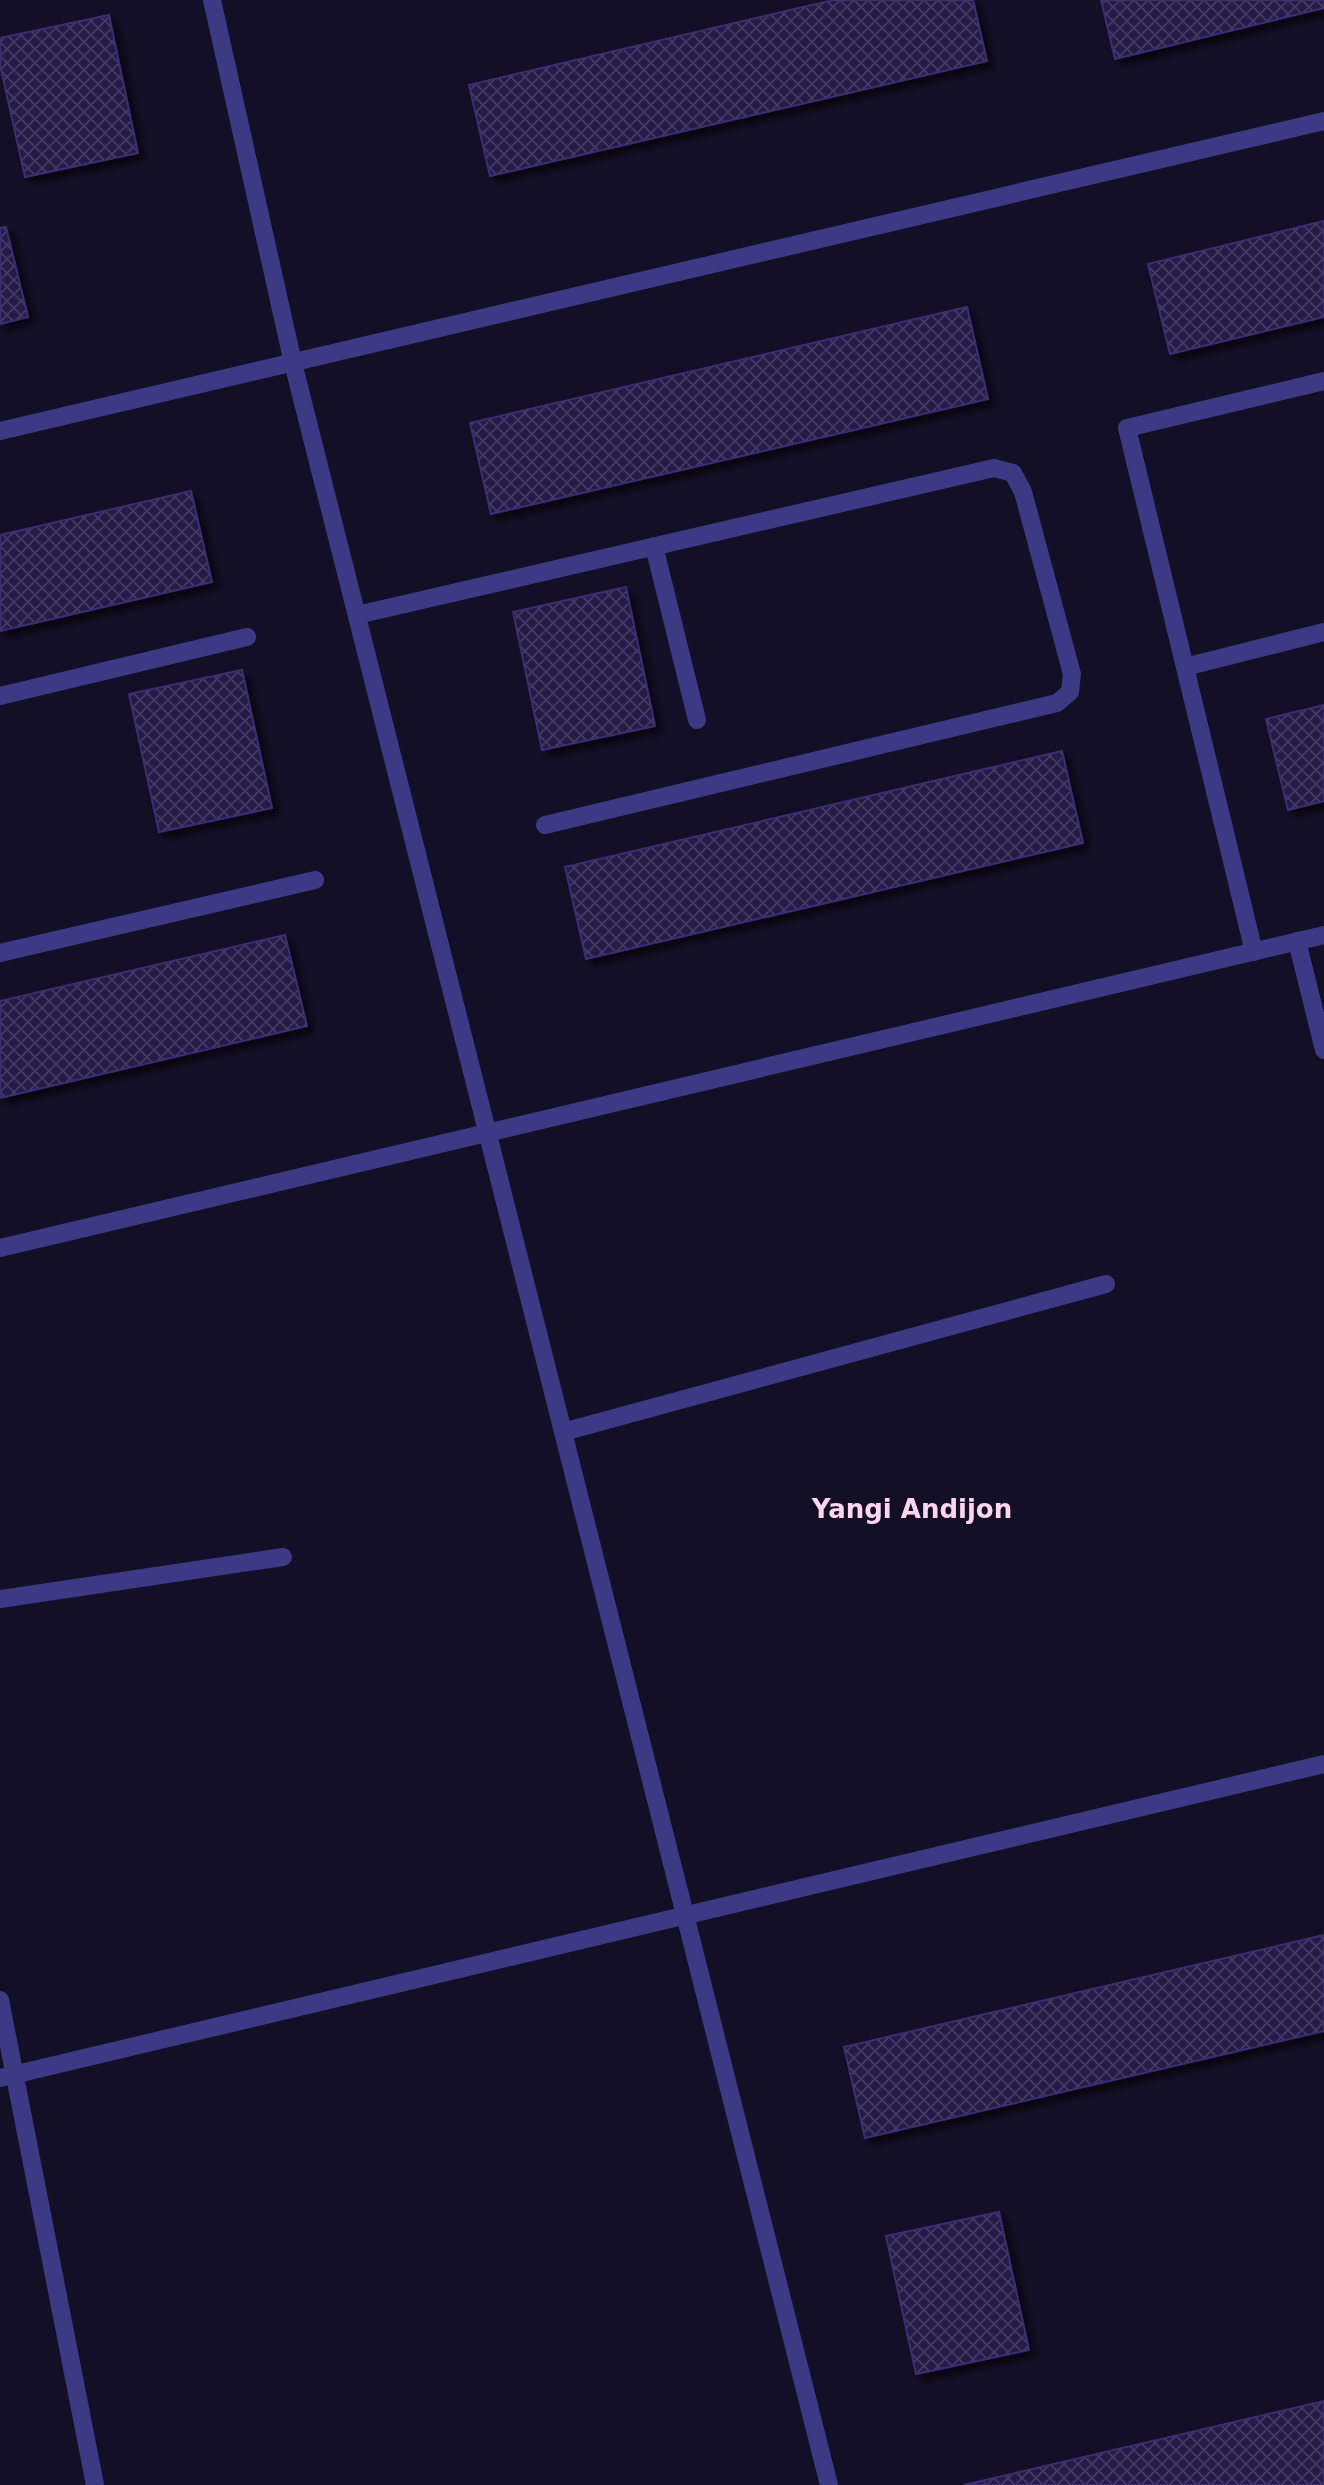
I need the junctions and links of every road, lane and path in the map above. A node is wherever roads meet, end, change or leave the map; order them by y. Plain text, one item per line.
1 (212, 0) edge
2 (1324, 121) edge
3 (293, 363) junction
4 (1324, 381) edge
5 (0, 431) edge
6 (654, 546) junction
7 (357, 615) junction
8 (1324, 632) edge
9 (247, 637) dead end
10 (1185, 667) junction
11 (0, 696) edge
12 (697, 720) dead end
13 (545, 825) dead end
14 (315, 880) dead end
15 (1324, 935) edge
16 (1297, 942) junction
17 (1254, 952) junction
18 (0, 953) edge
19 (1324, 1050) edge
20 (488, 1133) junction
21 (0, 1248) edge
22 (1106, 1284) dead end
23 (563, 1432) junction
24 (283, 1557) dead end
25 (0, 1599) edge
26 (1324, 1763) edge
27 (685, 1913) junction
28 (0, 2000) edge
29 (8, 2076) edge
30 (95, 2485) edge
31 (829, 2485) edge

1 - 3 street
2 - 3 street
3 - 5 street
3 - 7 street
4 - 10 street
6 - 7 street
6 - 12 street
6 - 13 street
7 - 20 street
8 - 10 street
9 - 11 street
10 - 17 street
14 - 18 street
15 - 16 street
16 - 17 street
16 - 19 street
17 - 20 street
20 - 21 street
20 - 23 street
22 - 23 street
23 - 27 street
24 - 25 street
26 - 27 street
27 - 29 street
27 - 31 street
28 - 29 street
29 - 30 street

